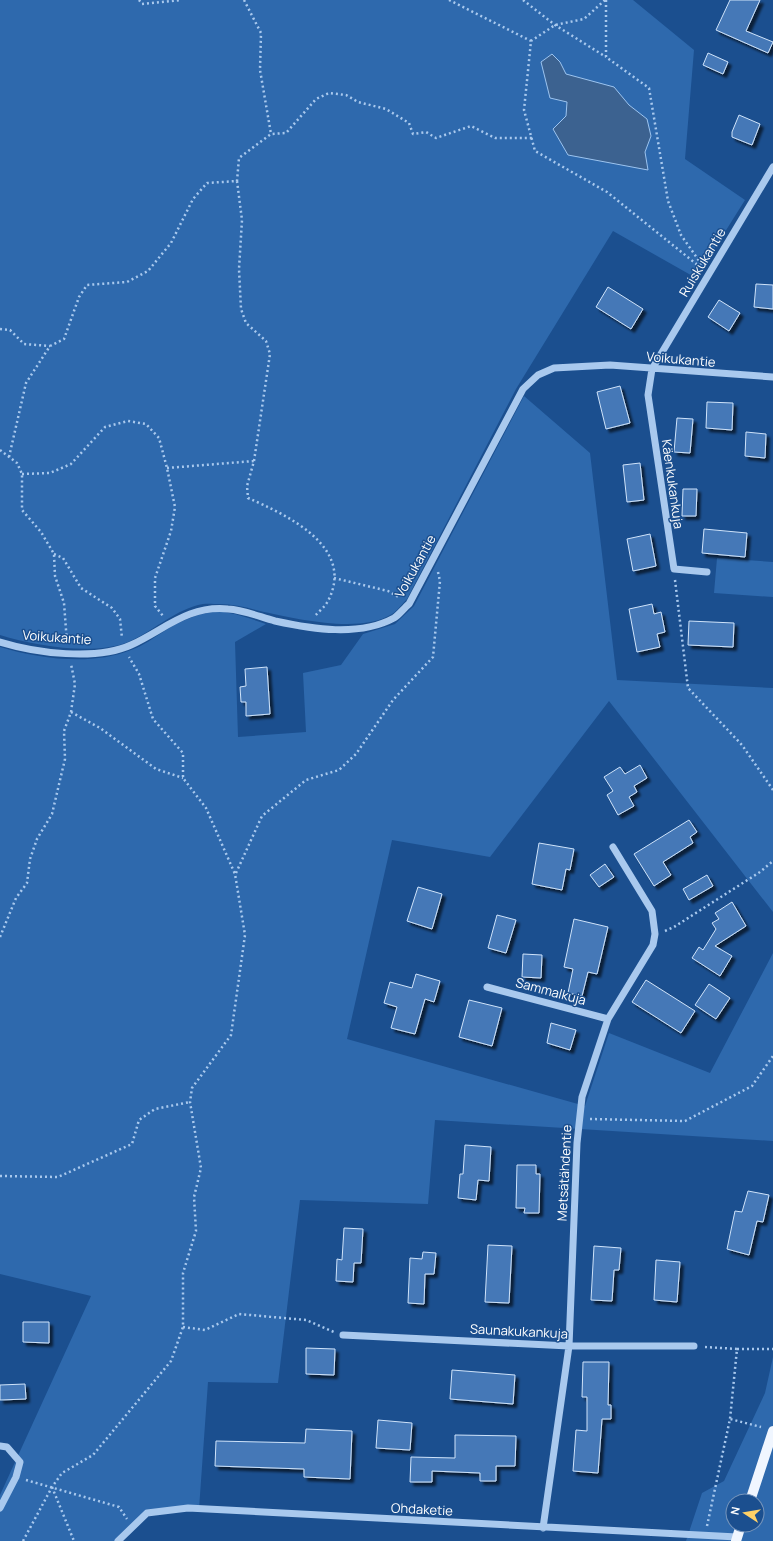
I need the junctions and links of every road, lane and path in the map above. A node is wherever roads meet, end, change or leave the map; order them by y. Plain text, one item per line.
1 (139, 0) edge
2 (182, 0) edge
3 (244, 0) edge
4 (449, 0) edge
5 (523, 0) edge
6 (606, 0) edge
7 (555, 25) junction
8 (531, 41) junction
9 (606, 57) junction
10 (271, 134) junction
11 (532, 138) junction
12 (773, 167) edge
13 (237, 181) junction
14 (708, 274) junction
15 (0, 329) edge
16 (50, 346) junction
17 (652, 369) junction
18 (773, 377) edge
19 (0, 450) edge
20 (9, 457) junction
21 (254, 461) junction
22 (167, 468) junction
23 (22, 474) junction
24 (54, 554) junction
25 (431, 562) junction
26 (674, 570) junction
27 (707, 572) dead end
28 (334, 578) junction
29 (409, 604) junction
30 (168, 623) junction
31 (307, 625) junction
32 (1, 643) edge
33 (123, 647) junction
34 (68, 653) junction
35 (72, 712) junction
36 (183, 778) junction
37 (773, 790) edge
38 (613, 847) dead end
39 (773, 862) edge
40 (236, 874) junction
41 (655, 934) junction
42 (0, 937) edge
43 (487, 987) dead end
44 (608, 1019) junction
45 (773, 1056) edge
46 (190, 1102) junction
47 (579, 1119) junction
48 (0, 1176) edge
49 (183, 1327) junction
50 (343, 1335) joint
51 (569, 1346) junction
52 (694, 1346) joint
53 (737, 1349) junction
54 (773, 1349) edge
55 (730, 1419) junction
56 (761, 1427) dead end
57 (773, 1431) edge
58 (0, 1446) edge
59 (16, 1477) junction
60 (52, 1487) junction
61 (753, 1493) edge
62 (0, 1508) edge
63 (133, 1527) junction
64 (543, 1528) junction
65 (705, 1535) junction
66 (736, 1539) edge
67 (23, 1541) edge
68 (74, 1541) edge
69 (118, 1541) edge

1 - 2 path
3 - 10 path
4 - 8 path
5 - 7 path
6 - 7 path
6 - 9 path
7 - 8 path
7 - 9 path
8 - 11 path
9 - 14 path
10 - 11 path
10 - 13 path
11 - 14 path
12 - 14 street, Ruiskukantie
13 - 16 path
13 - 21 path
14 - 17 street, Ruiskukantie
15 - 16 path
16 - 20 path
17 - 18 street, Voikukantie
17 - 25 street, Voikukantie
17 - 26 street, Käenkukankuja
19 - 20 path
20 - 23 path
21 - 22 path
21 - 28 path
22 - 23 path
22 - 30 path
23 - 24 path
24 - 33 path
24 - 34 path
25 - 29 street, Voikukantie
25 - 40 path
26 - 27 street
26 - 37 path
28 - 29 path
28 - 31 path
29 - 31 street, Voikukantie
30 - 31 street, Voikukantie
30 - 33 street, Voikukantie
32 - 34 street, Voikukantie
33 - 34 street, Voikukantie
33 - 36 path
34 - 35 path
35 - 36 path
35 - 42 path
36 - 40 path
38 - 41 street, Metsätähdentie
39 - 41 path
40 - 46 path
41 - 44 street, Metsätähdentie
43 - 44 street, Sammalkuja
44 - 47 street, Metsätähdentie
45 - 47 path
46 - 48 path
46 - 49 path
47 - 51 street, Metsätähdentie
49 - 50 path
49 - 60 path
50 - 51 street, Saunakukankuja
51 - 52 street, Saunakukankuja
51 - 64 street, Metsätähdentie
52 - 53 path
53 - 54 path
53 - 55 path
55 - 56 path
55 - 65 path
57 - 61 main road
58 - 59 street
59 - 60 path
59 - 62 street
60 - 63 path
60 - 67 path
60 - 68 path
63 - 64 street, Ohdaketie
63 - 69 street, Ohdaketie
64 - 65 street, Ohdaketie
65 - 66 street, Ohdaketie

